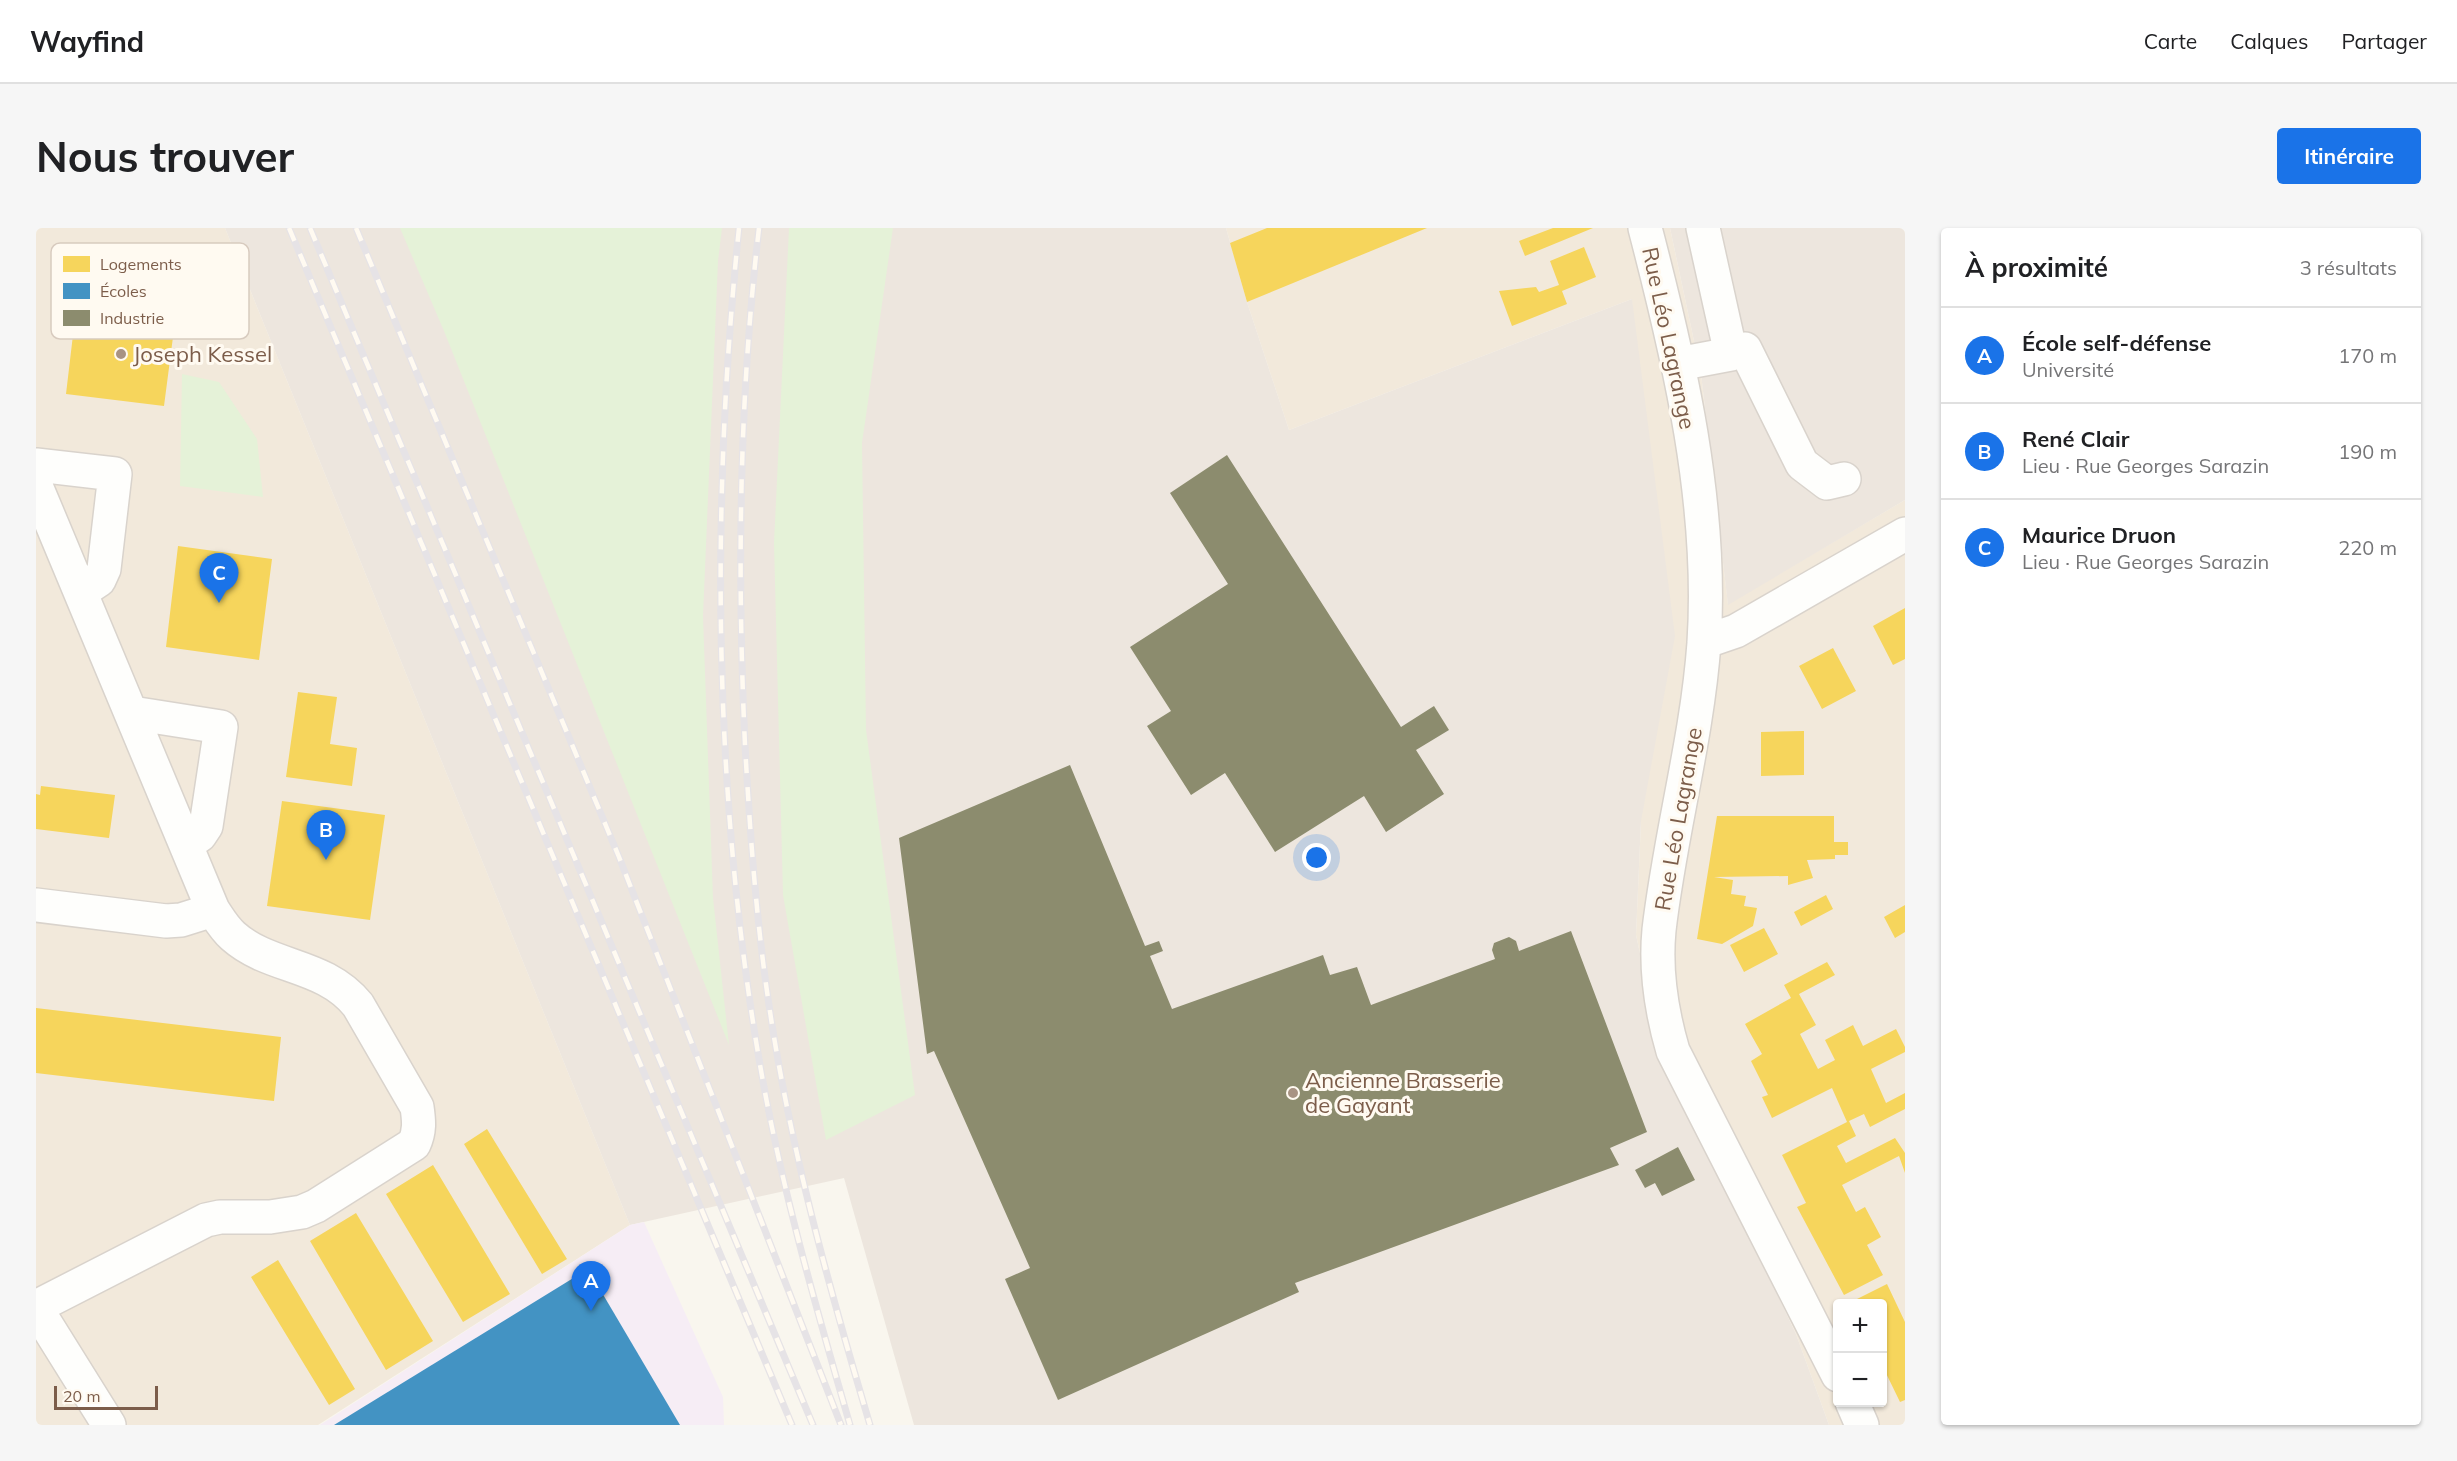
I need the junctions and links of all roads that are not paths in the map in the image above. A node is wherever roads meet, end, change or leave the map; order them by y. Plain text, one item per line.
1 (1645, 228) edge
2 (1703, 228) edge
3 (1731, 354) junction
4 (1678, 363) junction
5 (36, 465) edge
6 (1844, 479) dead end
7 (36, 486) edge
8 (1905, 534) edge
9 (47, 537) edge
10 (81, 592) junction
11 (1704, 642) junction
12 (132, 713) junction
13 (186, 845) junction
14 (36, 905) edge
15 (213, 910) junction
16 (36, 1307) edge
17 (1833, 1365) edge
18 (1854, 1407) edge
19 (109, 1425) edge
20 (1862, 1425) edge

1 - 4 street, Rue Léo Lagrange
2 - 3 street
3 - 4 street
3 - 6 street
4 - 11 street, Rue Léo Lagrange
5 - 10 street
7 - 9 street
8 - 11 street
9 - 10 street
10 - 12 street
11 - 17 street, Rue Léo Lagrange
12 - 13 street
12 - 13 street
13 - 15 street
14 - 15 street
15 - 16 street
16 - 19 street
18 - 20 street

